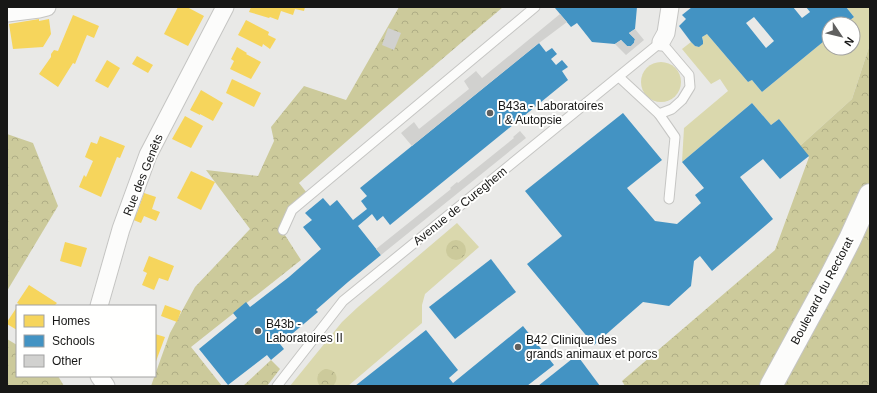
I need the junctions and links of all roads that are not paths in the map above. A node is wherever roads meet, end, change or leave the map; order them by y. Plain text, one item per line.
1 (47, 7) edge
2 (225, 7) edge
3 (535, 7) edge
4 (670, 7) edge
5 (7, 13) edge
6 (661, 42) junction
7 (619, 77) junction
8 (659, 114) junction
9 (870, 195) edge
10 (669, 199) dead end
11 (283, 230) dead end
12 (99, 305) edge
13 (100, 377) edge
14 (106, 386) edge
15 (276, 386) edge
16 (770, 386) edge

1 - 5 street
2 - 12 street, Rue des Genêts
3 - 11 lane
4 - 6 street
6 - 7 lane, Avenue de Cureghem
6 - 8 lane
7 - 8 lane
7 - 15 lane, Avenue de Cureghem
8 - 10 lane
9 - 16 main road, Boulevard du Rectorat
13 - 14 street

